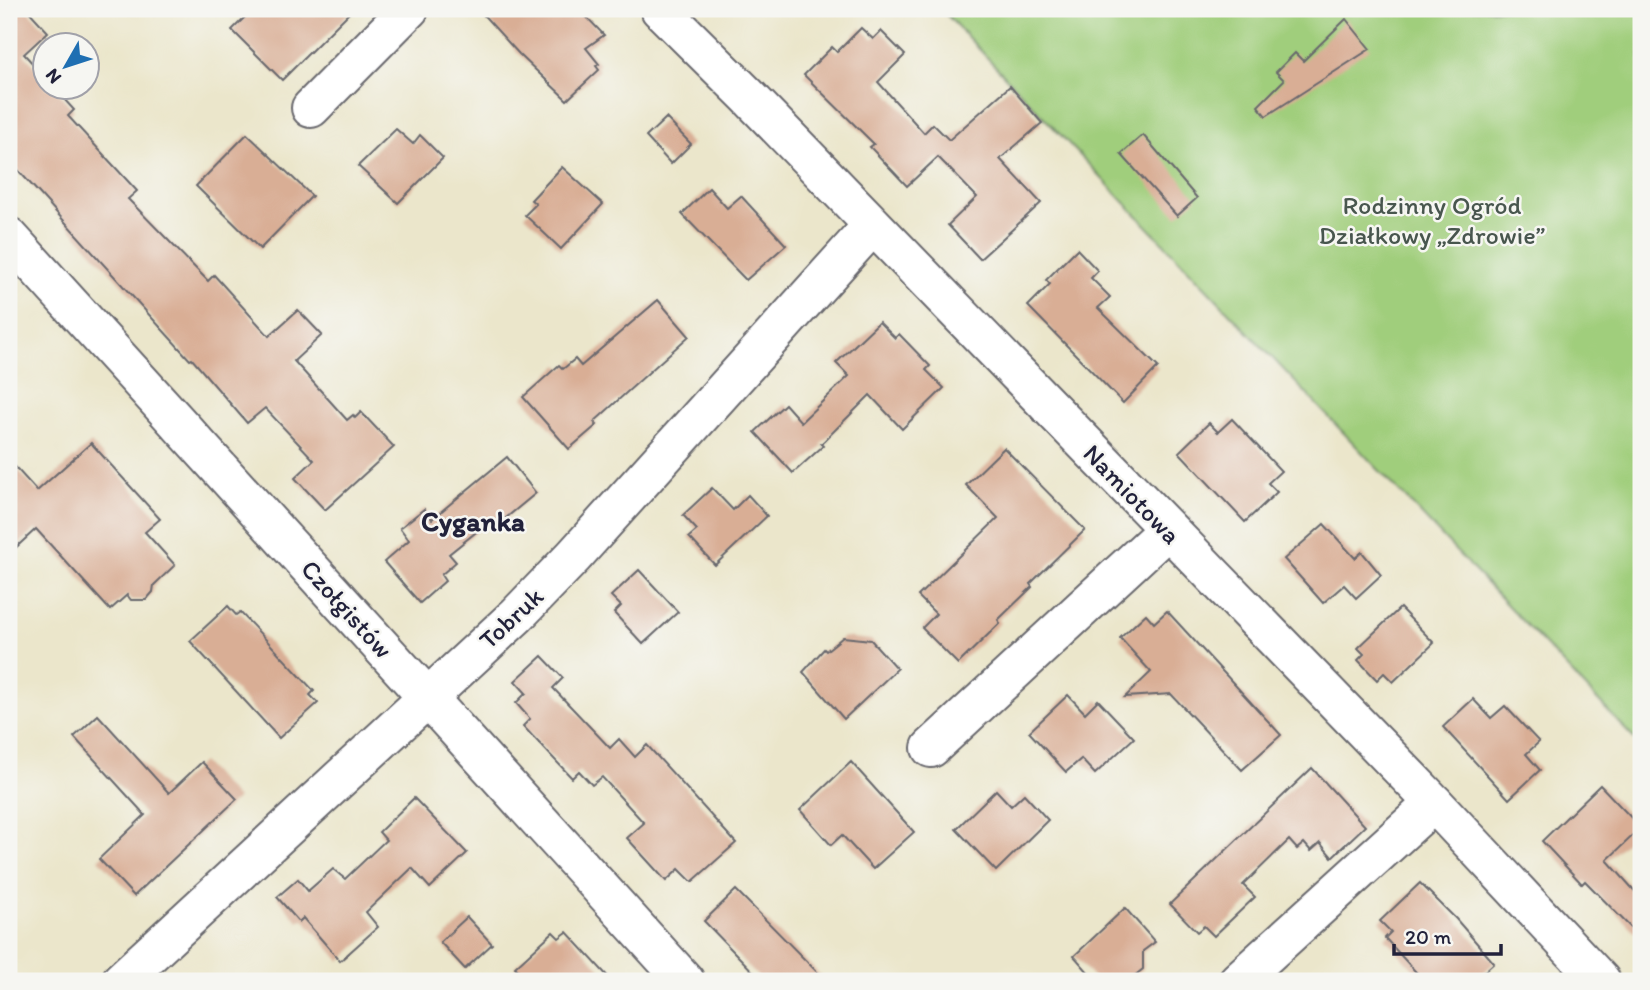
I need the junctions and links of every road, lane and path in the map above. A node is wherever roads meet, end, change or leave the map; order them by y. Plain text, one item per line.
1 (409, 9) edge
2 (660, 9) edge
3 (311, 108) dead end
4 (872, 226) junction
5 (9, 237) edge
6 (1167, 530) junction
7 (426, 697) junction
8 (930, 748) dead end
9 (1434, 803) junction
10 (121, 981) edge
11 (685, 981) edge
12 (1238, 981) edge
13 (1601, 981) edge

1 - 3 street
2 - 4 street, Namiotowa
4 - 6 street, Namiotowa
4 - 7 street, Tobruk
5 - 7 street, Czołgistów
6 - 8 street
6 - 9 street, Namiotowa
7 - 10 street, Tobruk
7 - 11 street, Czołgistów
9 - 12 street
9 - 13 street, Namiotowa

